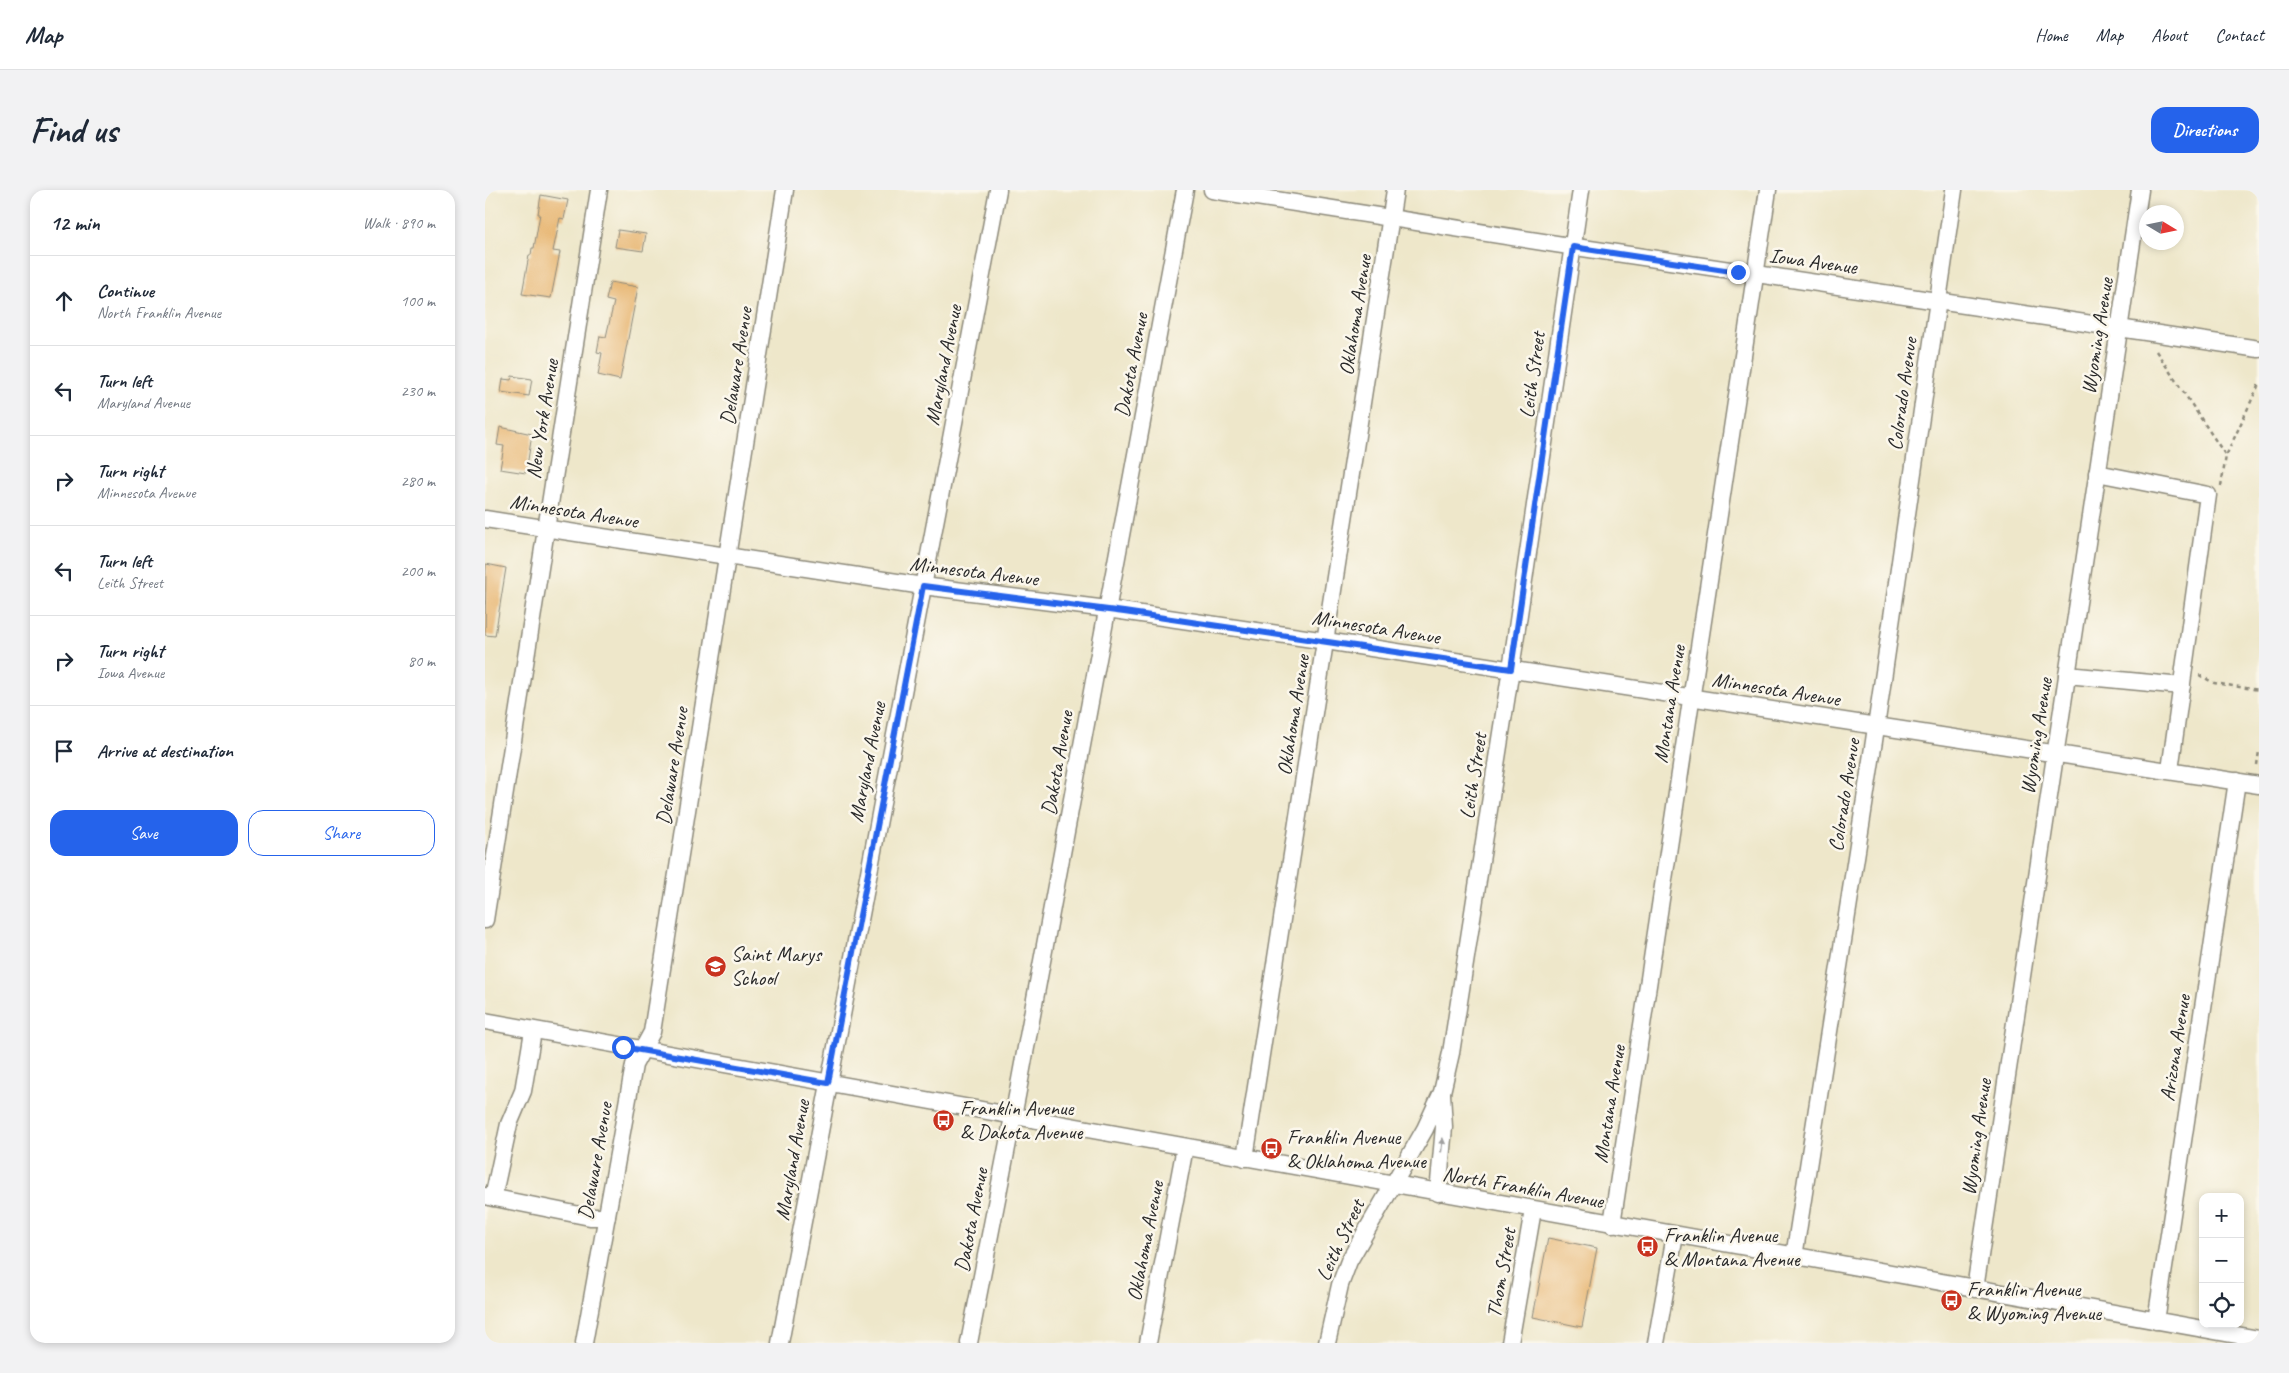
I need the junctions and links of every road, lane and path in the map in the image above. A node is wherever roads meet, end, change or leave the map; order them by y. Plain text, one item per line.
1 (599, 190) edge
2 (785, 190) edge
3 (998, 190) edge
4 (1185, 190) edge
5 (1212, 190) edge
6 (1395, 190) edge
7 (1581, 190) edge
8 (1768, 190) edge
9 (1954, 190) edge
10 (2141, 190) edge
11 (1392, 219) junction
12 (1573, 247) junction
13 (1755, 274) junction
14 (1937, 301) junction
15 (2119, 328) junction
16 (2259, 349) edge
17 (2156, 351) dead end
18 (2259, 384) edge
19 (2097, 473) junction
20 (485, 519) edge
21 (546, 528) junction
22 (727, 556) junction
23 (923, 586) junction
24 (1107, 610) junction
25 (1326, 641) junction
26 (1511, 669) junction
27 (2193, 672) dead end
28 (2067, 675) junction
29 (2181, 686) junction
30 (2259, 690) edge
31 (1692, 697) junction
32 (1876, 726) junction
33 (2259, 752) edge
34 (2055, 753) junction
35 (2257, 765) dead end
36 (2170, 770) junction
37 (2237, 781) junction
38 (2259, 785) edge
39 (485, 920) edge
40 (485, 1021) edge
41 (533, 1031) junction
42 (643, 1050) junction
43 (828, 1083) junction
44 (1442, 1092) junction
45 (1013, 1116) junction
46 (1185, 1147) junction
47 (1245, 1158) junction
48 (1391, 1184) junction
49 (1438, 1193) junction
50 (489, 1197) edge
51 (1533, 1210) junction
52 (607, 1217) junction
53 (1612, 1224) junction
54 (1675, 1235) junction
55 (1794, 1257) junction
56 (1975, 1289) junction
57 (2156, 1321) junction
58 (2259, 1339) edge
59 (583, 1343) edge
60 (780, 1343) edge
61 (969, 1343) edge
62 (1148, 1343) edge
63 (1327, 1343) edge
64 (1510, 1343) edge
65 (1656, 1343) edge

1 - 21 street, New York Avenue
2 - 22 street, Delaware Avenue
3 - 23 street, Maryland Avenue
4 - 24 street, Dakota Avenue
5 - 11 street, Iowa Avenue
6 - 11 street, Oklahoma Avenue
7 - 12 street, Leith Street
8 - 13 street, Montana Avenue
9 - 14 street, Colorado Avenue
10 - 15 street, Wyoming Avenue
11 - 12 street, Iowa Avenue
11 - 25 street, Oklahoma Avenue
12 - 13 street, Iowa Avenue
12 - 26 street, Leith Street
13 - 14 street, Iowa Avenue
13 - 31 street, Montana Avenue
14 - 15 street, Iowa Avenue
14 - 32 street, Colorado Avenue
15 - 16 street, Iowa Avenue
15 - 19 street, Wyoming Avenue
17 - 18 path
19 - 28 street, Wyoming Avenue
19 - 29 street
20 - 21 street, Minnesota Avenue
21 - 22 street, Minnesota Avenue
21 - 39 street, New York Avenue
22 - 23 street, Minnesota Avenue
22 - 42 street, Delaware Avenue
23 - 24 street, Minnesota Avenue
23 - 43 street, Maryland Avenue
24 - 25 street, Minnesota Avenue
24 - 45 street, Dakota Avenue
25 - 26 street, Minnesota Avenue
25 - 47 street, Oklahoma Avenue
26 - 31 street, Minnesota Avenue
26 - 44 street, Leith Street
27 - 30 path
28 - 29 street
28 - 34 street, Wyoming Avenue
29 - 36 street
31 - 32 street, Minnesota Avenue
31 - 53 street, Montana Avenue
32 - 34 street, Minnesota Avenue
32 - 55 street, Colorado Avenue
33 - 35 path
34 - 36 street, Minnesota Avenue
34 - 56 street, Wyoming Avenue
36 - 37 street, Minnesota Avenue
37 - 38 street, Minnesota Avenue
37 - 57 street, Arizona Avenue
40 - 41 street, North Franklin Avenue
41 - 42 street, North Franklin Avenue
41 - 50 street
42 - 43 street, North Franklin Avenue
42 - 52 street, Delaware Avenue
43 - 45 street, North Franklin Avenue
43 - 60 street, Maryland Avenue
44 - 48 street, Leith Street
49 -> 44 street
45 - 46 street, North Franklin Avenue
45 - 61 street, Dakota Avenue
46 - 47 street, North Franklin Avenue
46 - 62 street, Oklahoma Avenue
47 - 48 street, North Franklin Avenue
48 - 49 street, North Franklin Avenue
48 - 63 street, Leith Street
49 - 51 street, North Franklin Avenue
50 - 52 street
51 - 53 street, North Franklin Avenue
51 - 64 street, Thom Street
52 - 59 street, Delaware Avenue
53 - 54 street, North Franklin Avenue
54 - 55 street, North Franklin Avenue
54 - 65 street
55 - 56 street, North Franklin Avenue
56 - 57 street, North Franklin Avenue
57 - 58 street, North Franklin Avenue

